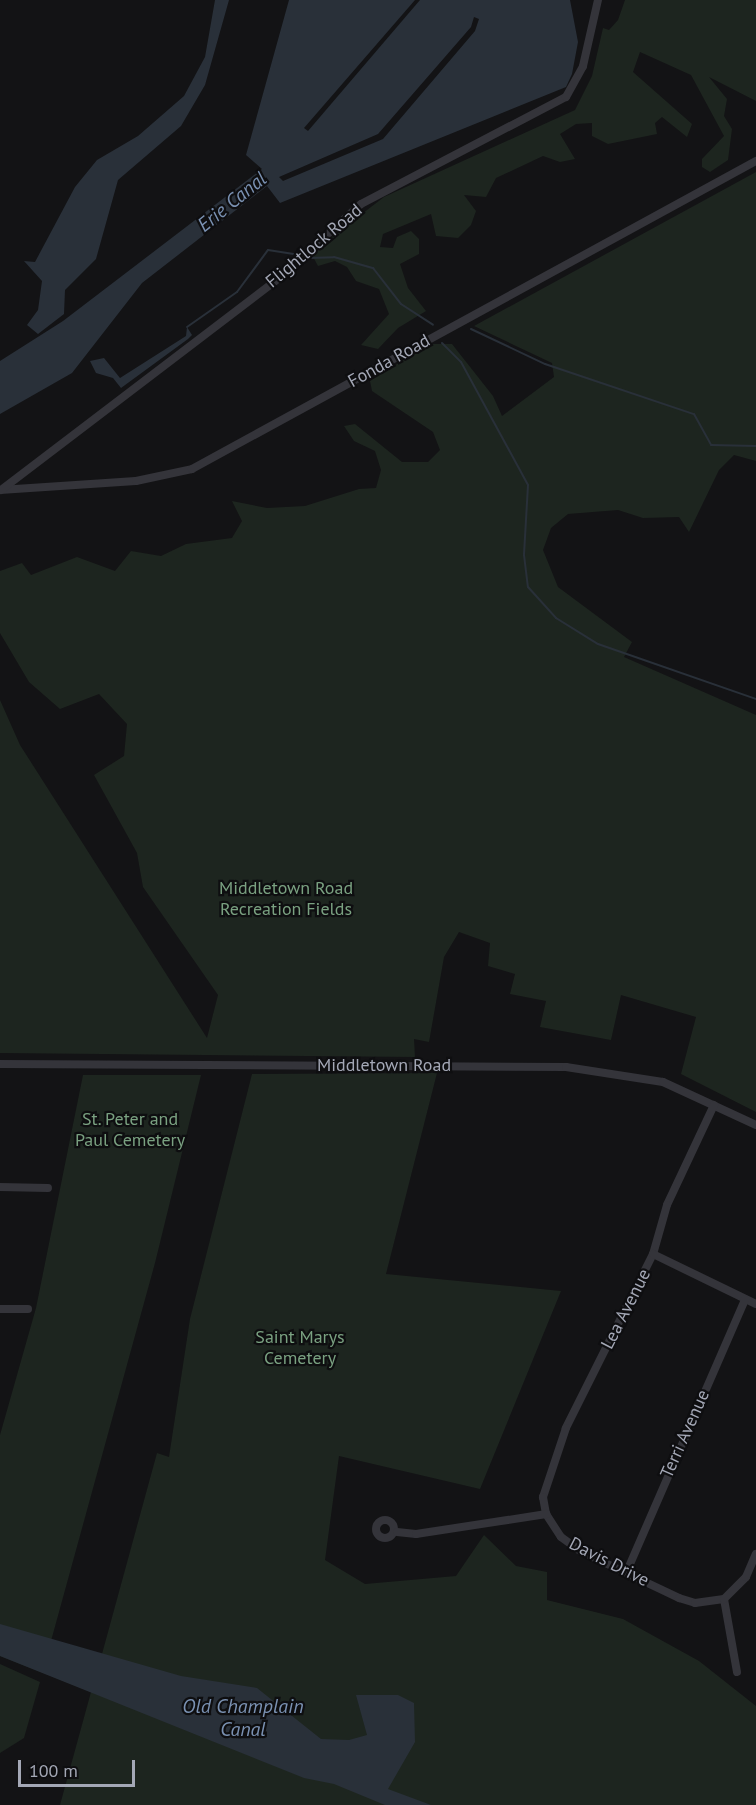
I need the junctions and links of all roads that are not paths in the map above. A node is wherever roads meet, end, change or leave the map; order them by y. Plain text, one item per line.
1 (598, 0) edge
2 (756, 161) edge
3 (0, 490) edge
4 (0, 1064) edge
5 (714, 1105) junction
6 (756, 1125) edge
7 (0, 1187) edge
8 (48, 1188) dead end
9 (653, 1254) junction
10 (745, 1299) junction
11 (756, 1304) edge
12 (0, 1309) edge
13 (28, 1309) dead end
14 (546, 1514) junction
15 (397, 1532) dead end
16 (756, 1554) edge
17 (627, 1571) junction
18 (724, 1599) junction
19 (737, 1672) dead end

1 - 3 street, Flightlock Road
2 - 3 street, Fonda Road
4 - 5 street, Middletown Road
5 - 6 street, Middletown Road
5 - 9 street, Lea Avenue
7 - 8 street
9 - 10 street
9 - 14 street, Lea Avenue
10 - 11 street
10 - 17 street, Terri Avenue
12 - 13 street
14 - 15 street
14 - 17 street, Davis Drive
16 - 18 street
17 - 18 street, Davis Drive
18 - 19 street

